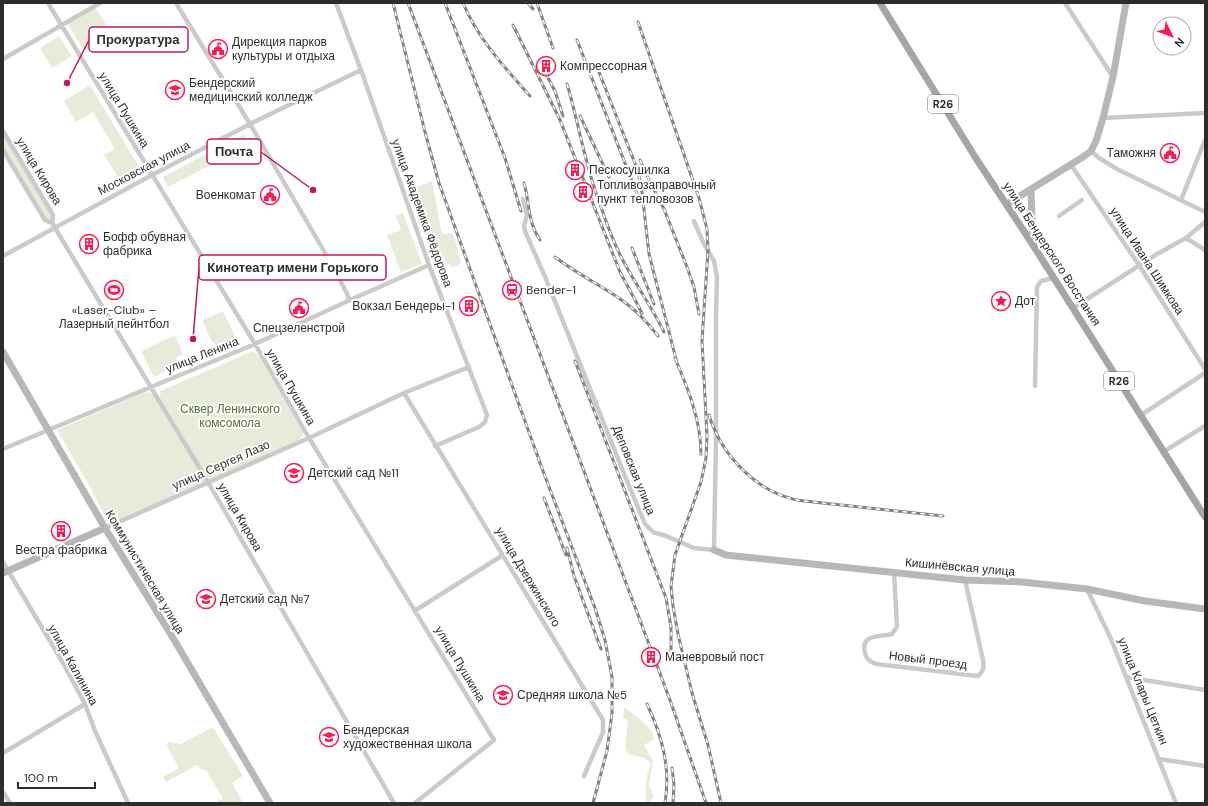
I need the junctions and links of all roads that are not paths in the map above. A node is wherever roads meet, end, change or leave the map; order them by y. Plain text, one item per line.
1 (48, 3) edge
2 (100, 3) edge
3 (176, 3) edge
4 (336, 3) edge
5 (880, 3) edge
6 (1065, 3) edge
7 (1126, 3) edge
8 (61, 25) junction
9 (3, 59) edge
10 (361, 70) junction
11 (1113, 77) junction
12 (1205, 113) edge
13 (1102, 118) junction
14 (250, 124) junction
15 (3, 131) edge
16 (1205, 140) edge
17 (3, 150) edge
18 (1091, 150) junction
19 (1071, 165) junction
20 (152, 174) junction
21 (1031, 190) junction
22 (523, 198) dead end
23 (1082, 200) dead end
24 (1181, 200) junction
25 (1007, 204) junction
26 (1205, 212) edge
27 (1060, 216) dead end
28 (694, 221) dead end
29 (1205, 222) edge
30 (53, 225) junction
31 (1186, 238) junction
32 (1033, 245) junction
33 (1205, 250) edge
34 (3, 256) edge
35 (1139, 265) junction
36 (428, 266) junction
37 (1054, 278) junction
38 (350, 300) junction
39 (1073, 308) junction
40 (255, 344) junction
41 (3, 352) edge
42 (469, 367) junction
43 (1205, 369) edge
44 (1205, 373) edge
45 (1035, 386) dead end
46 (151, 387) junction
47 (404, 393) junction
48 (1141, 415) junction
49 (1205, 426) edge
50 (49, 430) junction
51 (309, 438) junction
52 (435, 446) junction
53 (3, 449) edge
54 (1163, 452) junction
55 (208, 482) junction
56 (1205, 517) edge
57 (105, 528) junction
58 (714, 550) junction
59 (503, 555) junction
60 (3, 562) edge
61 (5, 572) edge
62 (894, 572) junction
63 (965, 580) junction
64 (1087, 589) junction
65 (1205, 609) edge
66 (416, 610) junction
67 (1126, 677) junction
68 (1205, 690) edge
69 (85, 704) junction
70 (3, 753) edge
71 (1159, 758) junction
72 (1205, 766) edge
73 (584, 776) dead end
74 (3, 792) edge
75 (10, 803) edge
76 (128, 803) edge
77 (270, 803) edge
78 (394, 803) edge
79 (415, 803) edge
80 (1176, 803) edge

1 - 8 street, улица Пушкина
2 - 8 street
3 - 14 street
4 - 10 street, улица Академика Фёдорова
5 - 25 main road, улица Бендерского Восстания / R26
6 - 11 street
7 - 11 street
8 - 9 street
8 - 20 street, улица Пушкина
10 - 14 street, Московская улица
10 - 36 street, улица Академика Фёдорова
11 - 13 street
12 - 13 street
13 - 18 street
14 - 20 street, Московская улица
14 - 38 street
15 - 30 street, улица Кирова
16 - 24 street
17 - 30 street, улица Кирова
18 - 19 street
18 - 24 street
19 - 21 street
19 - 35 street, улица Ивана Шимкова
20 - 30 street, Московская улица
20 - 40 street, улица Пушкина
21 - 25 street
21 - 32 street
22 - 58 street, Деповская улица
23 - 27 street
24 - 26 street
25 - 32 main road, улица Бендерского Восстания / R26
28 - 58 street
29 - 31 street
30 - 34 street, Московская улица
30 - 46 street, улица Кирова
31 - 33 street
31 - 35 street
32 - 37 main road, улица Бендерского Восстания / R26
35 - 39 street
35 - 43 street, улица Ивана Шимкова
36 - 38 street, улица Ленина
36 - 42 street, улица Академика Фёдорова
37 - 39 main road, улица Бендерского Восстания / R26
37 - 45 street
38 - 40 street, улица Ленина
39 - 48 main road, улица Бендерского Восстания / R26
40 - 46 street, улица Ленина
40 - 51 street, улица Пушкина
41 - 50 street, Коммунистическая улица
42 - 47 street, улица Сергея Лазо
42 - 52 street, улица Академика Фёдорова
44 - 48 street
46 - 50 street, улица Ленина
46 - 55 street, улица Кирова
47 - 51 street, улица Сергея Лазо
47 - 52 street, улица Дзержинского
48 - 54 main road, улица Бендерского Восстания / R26
49 - 54 street
50 - 53 street, улица Ленина
50 - 57 street, Коммунистическая улица
51 - 55 street, улица Сергея Лазо
51 - 66 street, улица Пушкина
52 - 59 street, улица Дзержинского
54 - 56 main road, улица Бендерского Восстания / R26
55 - 57 street, улица Сергея Лазо
55 - 78 street, улица Кирова
57 - 61 street, улица Сергея Лазо
57 - 77 street, Коммунистическая улица
58 - 62 street, Кишинёвская улица
59 - 66 street
59 - 73 street, улица Дзержинского
60 - 61 street, улица Калинина
61 - 69 street, улица Калинина
62 - 63 street, Кишинёвская улица
62 - 63 street, Новый проезд
63 - 64 street, Кишинёвская улица
64 - 65 street, Кишинёвская улица
64 - 67 street, улица Клары Цеткин
66 - 79 street, улица Пушкина
67 - 68 street
67 - 71 street, улица Клары Цеткин
69 - 70 street
69 - 76 street, улица Калинина
71 - 72 street
71 - 80 street, улица Клары Цеткин
74 - 75 street

